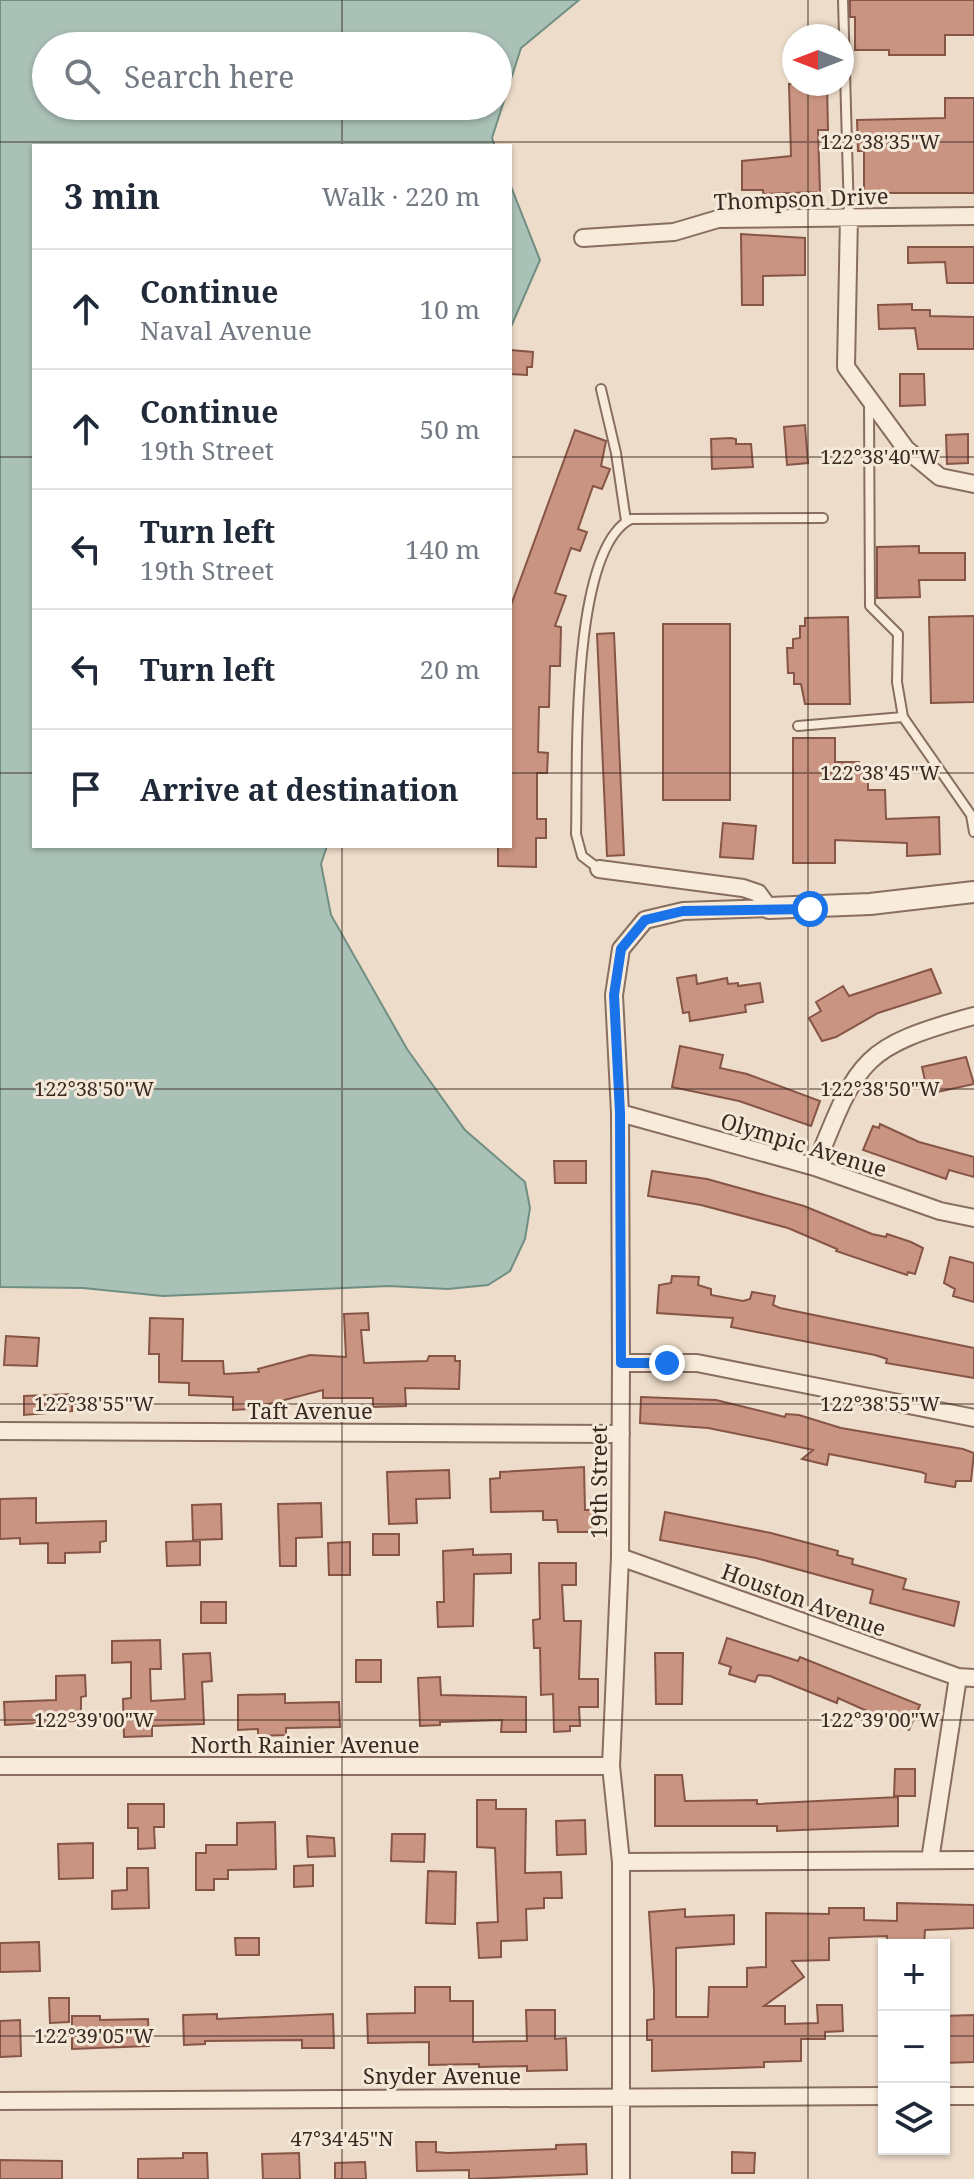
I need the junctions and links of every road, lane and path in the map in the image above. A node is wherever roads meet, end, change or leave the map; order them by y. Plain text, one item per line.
1 (843, 0) edge
2 (849, 216) junction
3 (974, 216) edge
4 (583, 238) dead end
5 (601, 389) dead end
6 (870, 399) junction
7 (974, 484) edge
8 (823, 518) dead end
9 (626, 521) junction
10 (903, 717) junction
11 (798, 726) dead end
12 (974, 832) edge
13 (599, 869) joint
14 (974, 892) edge
15 (769, 908) junction
16 (974, 1016) edge
17 (620, 1113) junction
18 (815, 1167) junction
19 (974, 1218) edge
20 (621, 1363) junction
21 (974, 1418) edge
22 (0, 1431) edge
23 (621, 1434) junction
24 (620, 1557) junction
25 (966, 1678) edge
26 (0, 1766) edge
27 (611, 1766) junction
28 (930, 1860) junction
29 (974, 1860) edge
30 (621, 1862) junction
31 (622, 2096) junction
32 (878, 2096) edge
33 (950, 2096) edge
34 (974, 2096) edge
35 (0, 2101) edge
36 (621, 2179) edge

1 - 2 lane
2 - 3 street, Thompson Drive
2 - 4 street, Thompson Drive
2 - 6 street
5 - 9 lane
6 - 7 street
6 - 10 lane
8 - 9 lane
9 - 13 lane
10 - 11 lane
10 - 12 lane
13 - 15 street
14 - 15 street
15 - 17 street, 19th Street
16 - 18 street
17 - 18 street, Olympic Avenue
17 - 20 street, 19th Street
18 - 19 street, Olympic Avenue
20 - 21 street
20 - 23 street, 19th Street
22 - 23 street, Taft Avenue
23 - 24 street, 19th Street
24 - 25 street, Houston Avenue
24 - 27 street, 19th Street
25 - 28 street
26 - 27 street, North Rainier Avenue
27 - 30 street, 19th Street
28 - 29 street
28 - 30 street
30 - 31 street, 19th Street
31 - 32 street, Snyder Avenue
31 - 35 street, Snyder Avenue
31 - 36 street, 19th Street
33 - 34 street

